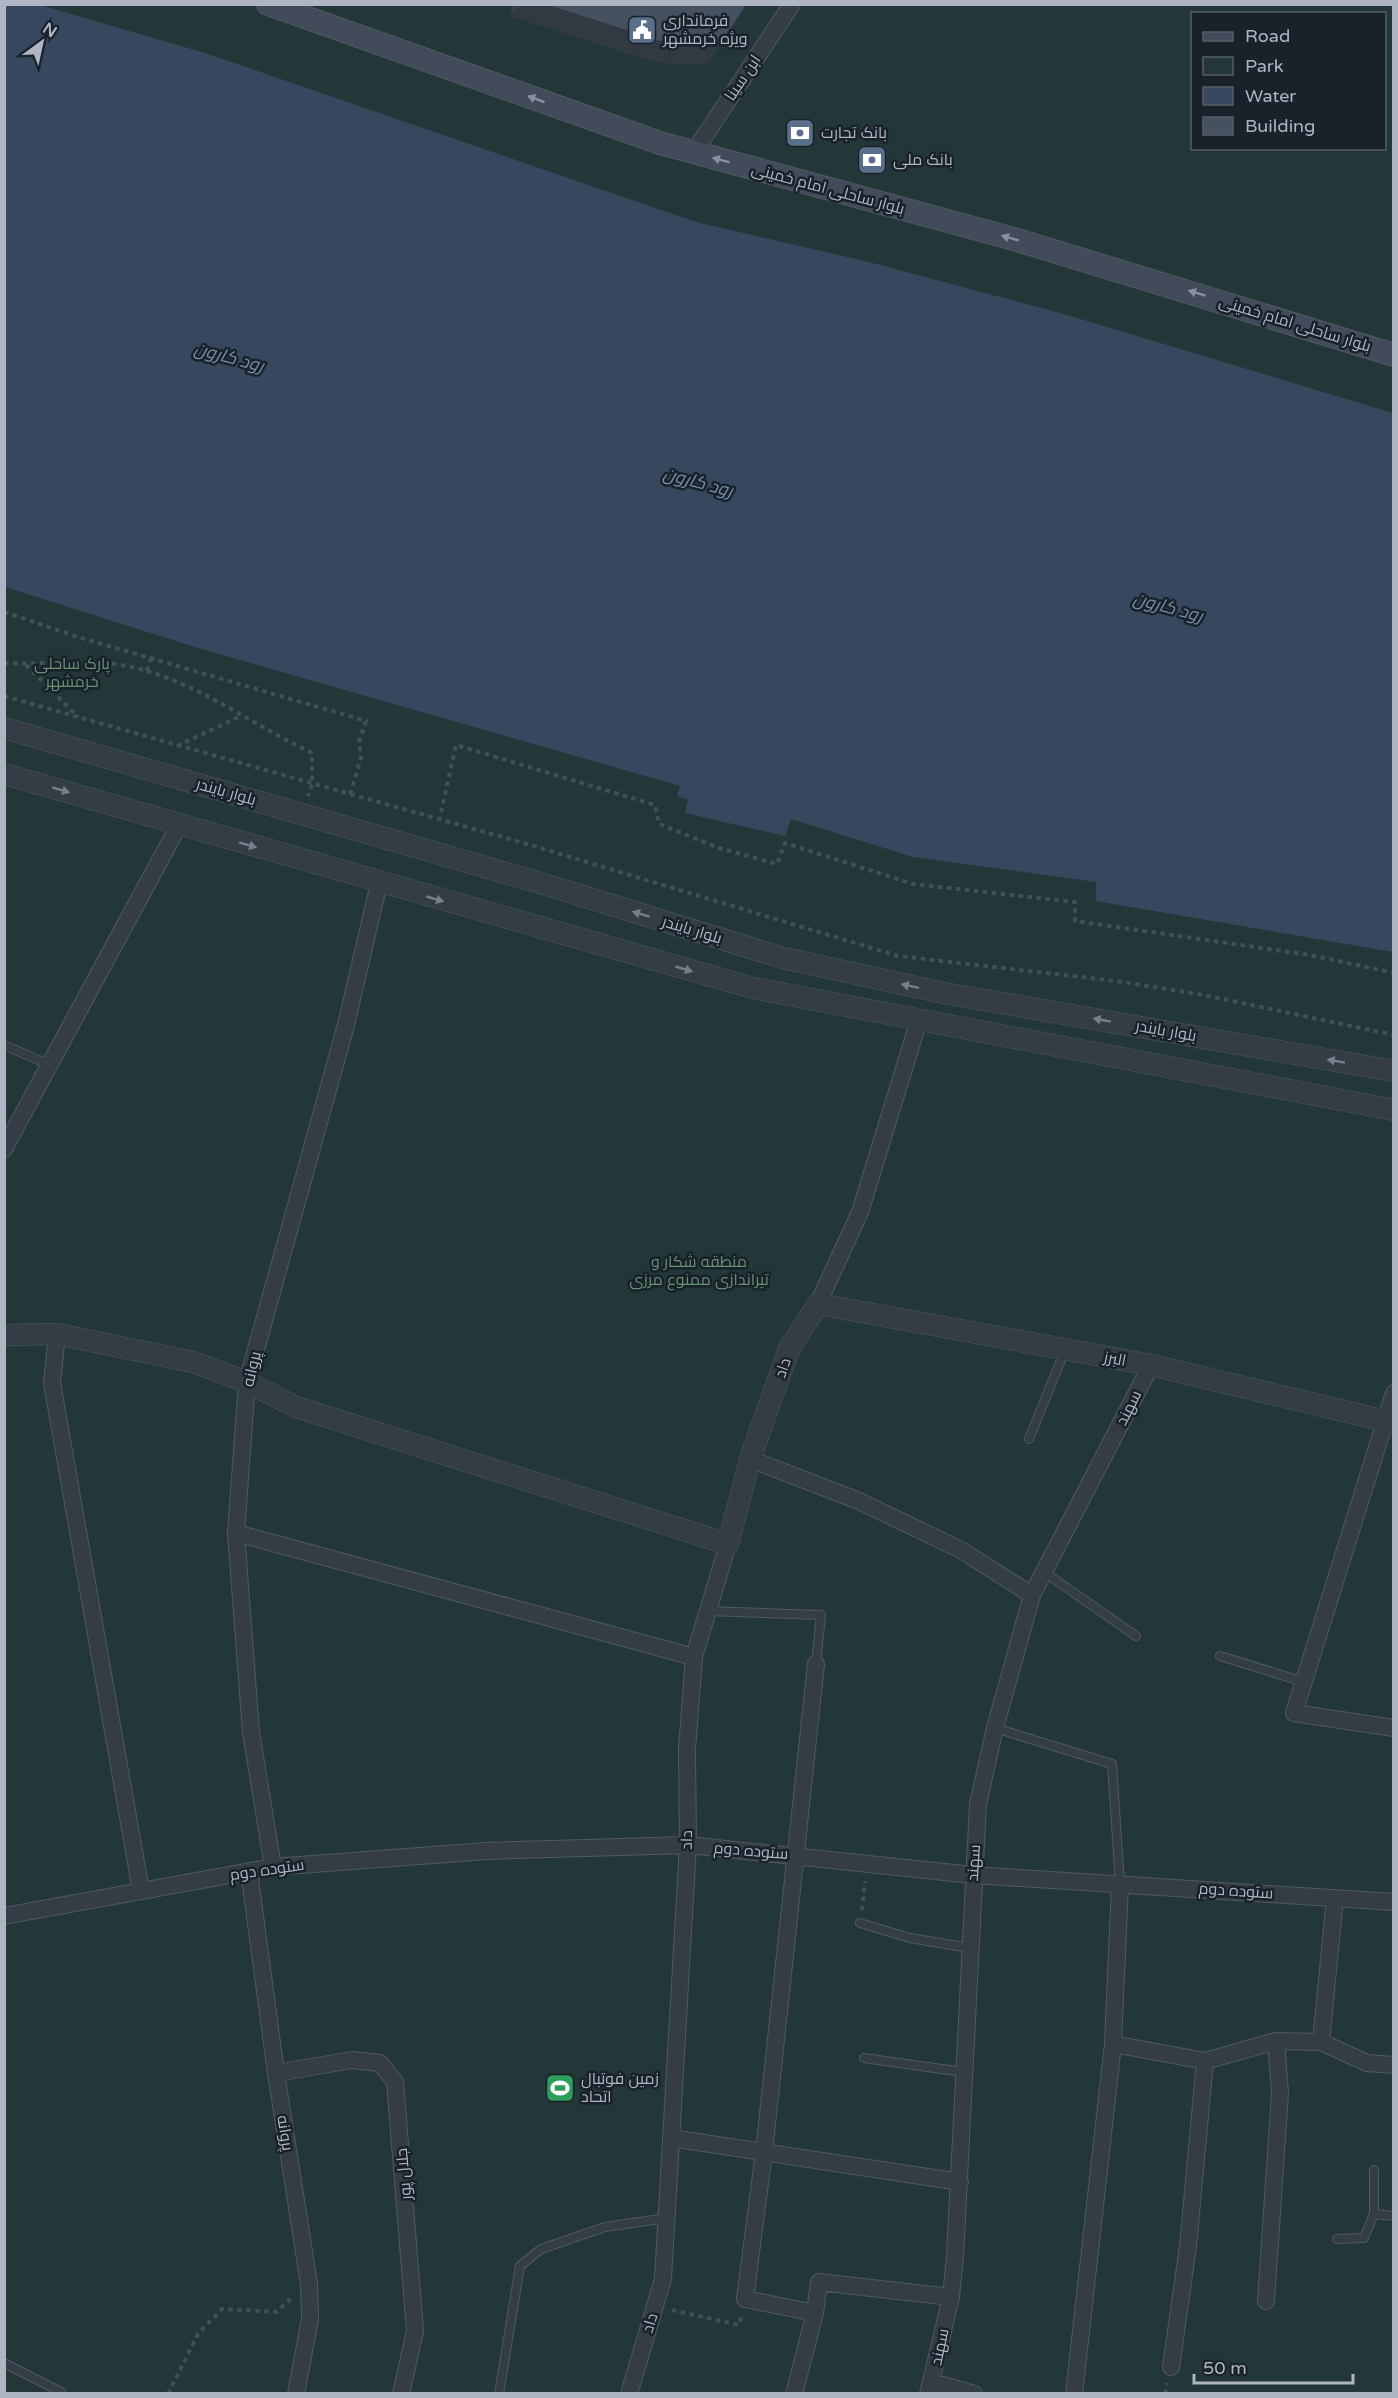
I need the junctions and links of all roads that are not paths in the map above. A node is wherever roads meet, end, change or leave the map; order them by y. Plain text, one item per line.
1 (268, 4) edge
2 (792, 4) edge
3 (694, 152) junction
4 (1394, 355) edge
5 (4, 728) edge
6 (4, 774) edge
7 (179, 825) junction
8 (379, 883) junction
9 (919, 1020) junction
10 (4, 1045) edge
11 (50, 1065) junction
12 (1394, 1071) edge
13 (1394, 1110) edge
14 (4, 1149) edge
15 (827, 1305) junction
16 (57, 1334) junction
17 (4, 1335) edge
18 (1066, 1350) junction
19 (1151, 1365) junction
20 (247, 1382) junction
21 (1394, 1393) edge
22 (1388, 1421) edge
23 (1029, 1439) dead end
24 (750, 1459) junction
25 (236, 1533) junction
26 (728, 1544) junction
27 (1044, 1572) junction
28 (1032, 1595) junction
29 (707, 1611) junction
30 (1136, 1636) dead end
31 (1220, 1656) dead end
32 (694, 1657) junction
33 (816, 1664) joint
34 (1304, 1682) junction
35 (995, 1728) junction
36 (1394, 1728) edge
37 (688, 1845) junction
38 (797, 1855) junction
39 (273, 1867) junction
40 (249, 1871) junction
41 (973, 1875) junction
42 (1120, 1884) junction
43 (141, 1891) junction
44 (1335, 1898) junction
45 (1394, 1902) edge
46 (4, 1916) edge
47 (860, 1923) road end
48 (970, 1948) junction
49 (1276, 2041) junction
50 (1321, 2042) junction
51 (1113, 2044) junction
52 (864, 2058) dead end
53 (1205, 2061) junction
54 (1394, 2066) edge
55 (963, 2072) junction
56 (276, 2073) junction
57 (671, 2138) junction
58 (764, 2152) junction
59 (1374, 2170) dead end
60 (960, 2182) junction
61 (1374, 2214) junction
62 (1394, 2216) edge
63 (667, 2217) junction
64 (1337, 2239) dead end
65 (951, 2297) junction
66 (1266, 2301) dead end
67 (815, 2313) junction
68 (4, 2363) edge
69 (1171, 2367) dead end
70 (930, 2388) edge
71 (63, 2393) edge
72 (296, 2394) edge
73 (401, 2394) edge
74 (499, 2394) edge
75 (629, 2394) edge
76 (794, 2394) edge
77 (974, 2394) edge
78 (1074, 2394) edge

3 -> 1 main road, بلوار ساحلی امام خمینی
2 - 3 street, ابن سینا
4 -> 3 main road, بلوار ساحلی امام خمینی
12 -> 5 street, بلوار بایندر
6 -> 7 street
7 -> 8 street
7 - 11 street
8 -> 9 street
8 - 20 street, پروانه
9 - 13 street
9 - 15 street, داد
10 - 11 lane
11 - 14 street
15 - 18 street, البرز
15 - 24 street, داد
16 - 17 street
16 - 20 street
16 - 43 street
18 - 19 street, البرز
18 - 23 lane
19 - 22 street, البرز
19 - 27 street, سهند
20 - 25 street, پروانه
20 - 26 street
21 - 22 street
22 - 34 street
24 - 26 street, داد
24 - 28 street
25 - 32 street
25 - 39 street, پروانه
26 - 29 street, داد
27 - 28 street, سهند
27 - 30 lane
28 - 35 street, سهند
29 - 32 street, داد
29 - 33 lane
31 - 34 lane
32 - 37 street, داد
33 - 38 street
34 - 36 street
35 - 41 street, سهند
35 - 42 lane
37 - 38 street, ستوده دوم
37 - 39 street, ستوده دوم
37 - 57 street, داد
38 - 41 street, ستوده دوم
38 - 58 street
39 - 40 street, ستوده دوم
40 - 43 street, ستوده دوم
40 - 56 street, پروانه
41 - 42 street, ستوده دوم
41 - 48 street, سهند
42 - 44 street, ستوده دوم
42 - 51 street
43 - 46 street, ستوده دوم
44 - 45 street, ستوده دوم
44 - 50 street
47 - 48 lane
48 - 55 street, سهند
49 - 50 street
49 - 53 street
49 - 66 street
50 - 54 street
51 - 53 street
51 - 78 street
52 - 55 lane
53 - 69 street
55 - 60 street, سهند
56 - 72 street, پروانه
56 - 73 street, جلال پور
57 - 58 street
57 - 63 street, داد
58 - 60 street
58 - 67 street
59 - 61 lane
60 - 65 street, سهند
61 - 62 lane
61 - 64 lane
63 - 74 lane
63 - 75 street, داد
65 - 67 street
65 - 70 street, سهند
67 - 76 street
68 - 71 lane
70 - 77 street

